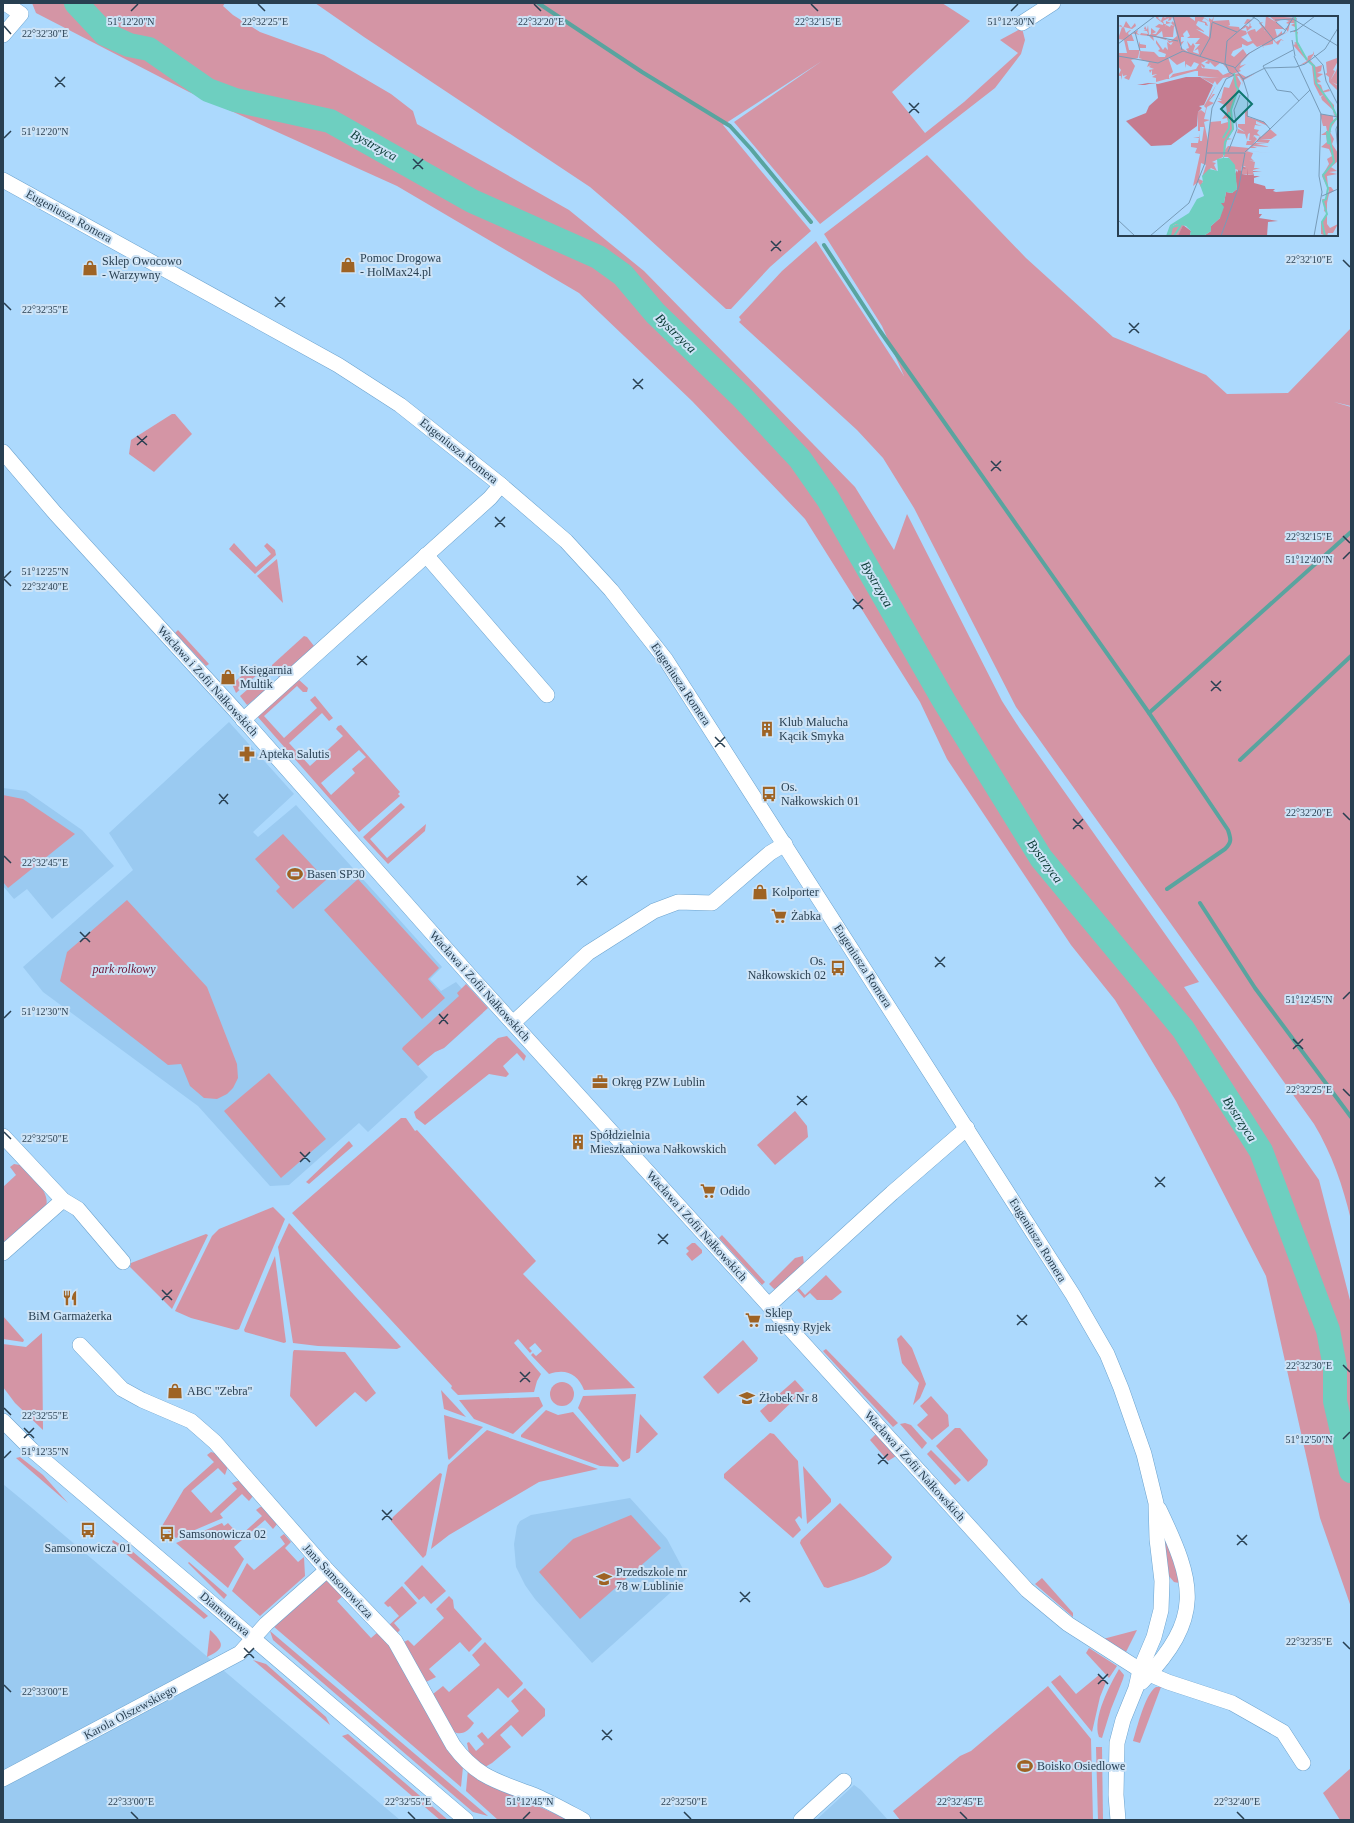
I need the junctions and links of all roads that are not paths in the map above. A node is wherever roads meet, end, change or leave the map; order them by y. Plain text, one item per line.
1 (5, 3) edge
2 (1053, 3) edge
3 (1022, 23) dead end
4 (3, 35) edge
5 (3, 180) edge
6 (3, 452) edge
7 (501, 485) junction
8 (426, 555) junction
9 (547, 694) dead end
10 (243, 720) junction
11 (785, 844) junction
12 (513, 1023) junction
13 (967, 1128) junction
14 (3, 1136) edge
15 (62, 1200) junction
16 (3, 1254) edge
17 (123, 1262) dead end
18 (769, 1306) junction
19 (80, 1345) dead end
20 (3, 1421) edge
21 (1156, 1503) junction
22 (327, 1570) junction
23 (253, 1638) junction
24 (1144, 1672) junction
25 (1303, 1763) dead end
26 (3, 1779) edge
27 (844, 1781) dead end
28 (466, 1820) edge
29 (583, 1820) edge
30 (801, 1820) edge
31 (1118, 1820) edge

1 - 4 street
2 - 3 street
5 - 7 street, Eugeniusza Romera
6 - 10 street, Wacława i Zofii Nałkowskich
7 - 8 street
7 - 11 street, Eugeniusza Romera
8 - 9 street
8 - 10 street
10 - 12 street, Wacława i Zofii Nałkowskich
11 - 12 street
11 - 13 street, Eugeniusza Romera
12 - 18 street, Wacława i Zofii Nałkowskich
13 - 18 street
13 - 21 street, Eugeniusza Romera
14 - 15 street
15 - 16 street
15 - 17 street
18 - 24 street, Wacława i Zofii Nałkowskich
19 - 22 street, Jana Samsonowicza
20 - 23 street, Diamentowa
21 - 24 street, Eugeniusza Romera
21 - 24 street, Eugeniusza Romera
22 - 23 street, Karola Olszewskiego
22 - 29 street, Jana Samsonowicza
23 - 26 street, Karola Olszewskiego
23 - 28 street, Diamentowa
24 - 25 street, Wacława i Zofii Nałkowskich
24 - 31 street, Eugeniusza Romera
27 - 30 street

